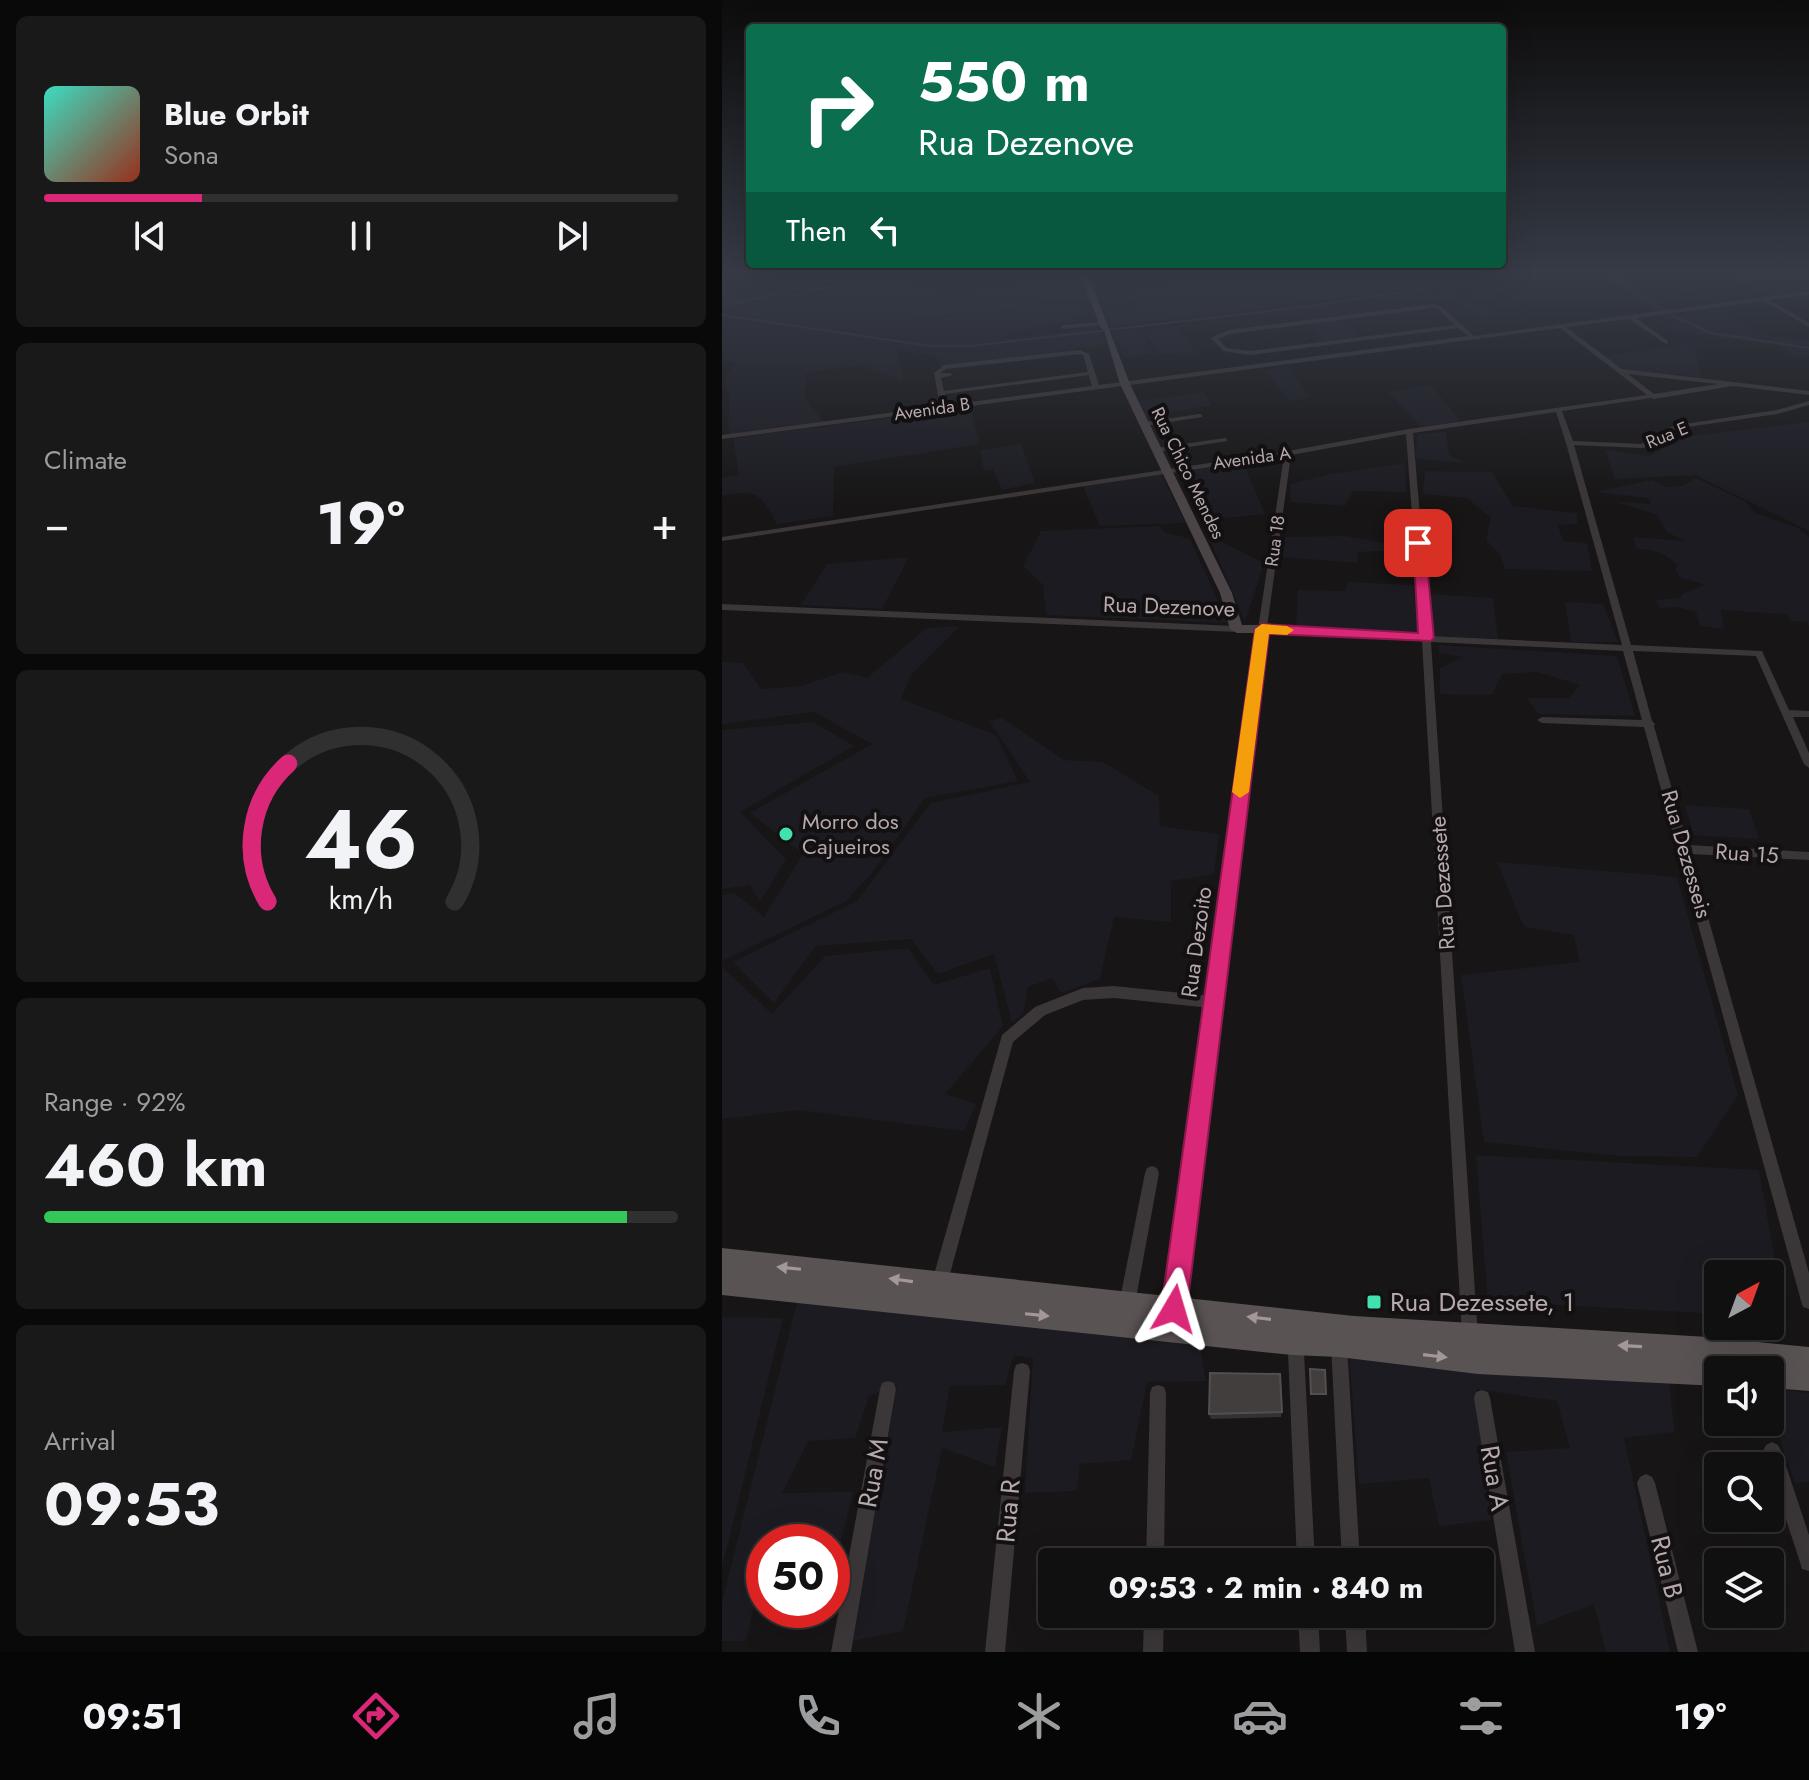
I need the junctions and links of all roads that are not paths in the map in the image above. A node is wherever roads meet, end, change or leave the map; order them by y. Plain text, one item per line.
1 (1113, 351) edge
2 (1230, 351) edge
3 (1253, 351) edge
4 (1374, 351) edge
5 (1594, 351) edge
6 (1620, 371) junction
7 (1092, 373) junction
8 (950, 375) dead end
9 (938, 377) junction
10 (1125, 384) junction
11 (1734, 384) junction
12 (1096, 387) junction
13 (940, 393) junction
14 (1809, 393) edge
15 (1654, 397) junction
16 (1809, 403) edge
17 (944, 408) junction
18 (1558, 409) junction
19 (1200, 416) dead end
20 (1145, 424) junction
21 (1409, 431) junction
22 (722, 437) edge
23 (1225, 440) dead end
24 (1570, 443) junction
25 (1157, 450) junction
26 (1288, 453) junction
27 (1166, 470) junction
28 (722, 539) edge
29 (722, 607) edge
30 (1237, 629) junction
31 (1262, 629) junction
32 (1426, 638) junction
33 (1627, 648) junction
34 (1787, 713) junction
35 (1809, 714) edge
36 (1542, 720) dead end
37 (1650, 724) junction
38 (1809, 764) edge
39 (1686, 849) junction
40 (1809, 856) edge
41 (1211, 1002) junction
42 (1152, 1173) dead end
43 (722, 1261) edge
44 (722, 1282) edge
45 (939, 1285) junction
46 (1809, 1301) edge
47 (1127, 1304) junction
48 (1174, 1309) junction
49 (1470, 1336) junction
50 (1292, 1342) junction
51 (1339, 1344) junction
52 (1809, 1360) edge
53 (1022, 1371) dead end
54 (1704, 1371) edge
55 (1784, 1375) edge
56 (1809, 1377) edge
57 (888, 1389) dead end
58 (1158, 1393) dead end
59 (1482, 1398) dead end
60 (1772, 1451) dead end
61 (1646, 1483) dead end
62 (1155, 1548) edge
63 (1305, 1548) edge
64 (1350, 1548) edge
65 (1809, 1562) edge
66 (1154, 1628) edge
67 (1309, 1628) edge
68 (1356, 1628) edge
69 (841, 1652) edge
70 (995, 1652) edge
71 (1153, 1652) edge
72 (1310, 1652) edge
73 (1357, 1652) edge
74 (1525, 1652) edge
75 (1688, 1652) edge

1 - 10 main road, Rua Chico Mendes
2 - 3 street
4 - 10 street, Avenida B
5 - 6 street
6 - 11 street, Avenida A
6 - 15 street
7 - 9 street
7 - 12 street
7 - 13 street
8 - 9 street
9 - 13 street
10 - 12 street, Avenida B
10 - 20 main road, Rua Chico Mendes
11 - 14 street, Avenida A
11 - 15 street, Avenida A
12 - 17 street, Avenida B
13 - 17 street
15 - 18 street, Avenida A
16 - 24 street, Rua E
17 - 22 street, Avenida B
18 - 21 street, Avenida A
18 - 24 street, Rua Dezesseis
19 - 20 street
20 - 25 main road, Rua Chico Mendes
21 - 26 street, Avenida A
21 - 32 street, Rua Dezessete
23 - 25 street
24 - 33 street, Rua Dezesseis
25 - 27 main road, Rua Chico Mendes
26 - 27 street, Avenida A
26 - 31 street, Rua 18
27 - 28 street, Avenida A
27 - 30 main road, Rua Chico Mendes
29 - 30 street, Rua Dezenove
30 - 31 main road, Rua Dezenove
31 - 32 street, Rua Dezenove
31 - 41 main road, Rua Dezoito
32 - 33 street, Rua Dezenove
32 - 49 street, Rua Dezessete
33 - 34 street, Rua Dezenove
33 - 37 street, Rua Dezesseis
34 - 35 street
34 - 38 street
36 - 37 street
37 - 39 street, Rua Dezesseis
39 - 40 street, Rua 15
39 - 46 street, Rua Dezesseis
41 - 45 street
41 - 48 main road, Rua Dezoito
42 - 47 street
45 -> 43 main road
44 -> 50 main road
45 - 47 main road
47 - 48 main road
49 -> 48 main road
52 -> 49 main road
50 - 51 main road
50 - 63 street
51 -> 54 main road
51 - 64 street
53 - 70 street, Rua R
55 - 56 main road
57 - 69 street, Rua M
58 - 62 street
59 - 74 street, Rua A
60 - 65 street
61 - 75 street, Rua B
66 - 71 street
67 - 72 street
68 - 73 street

